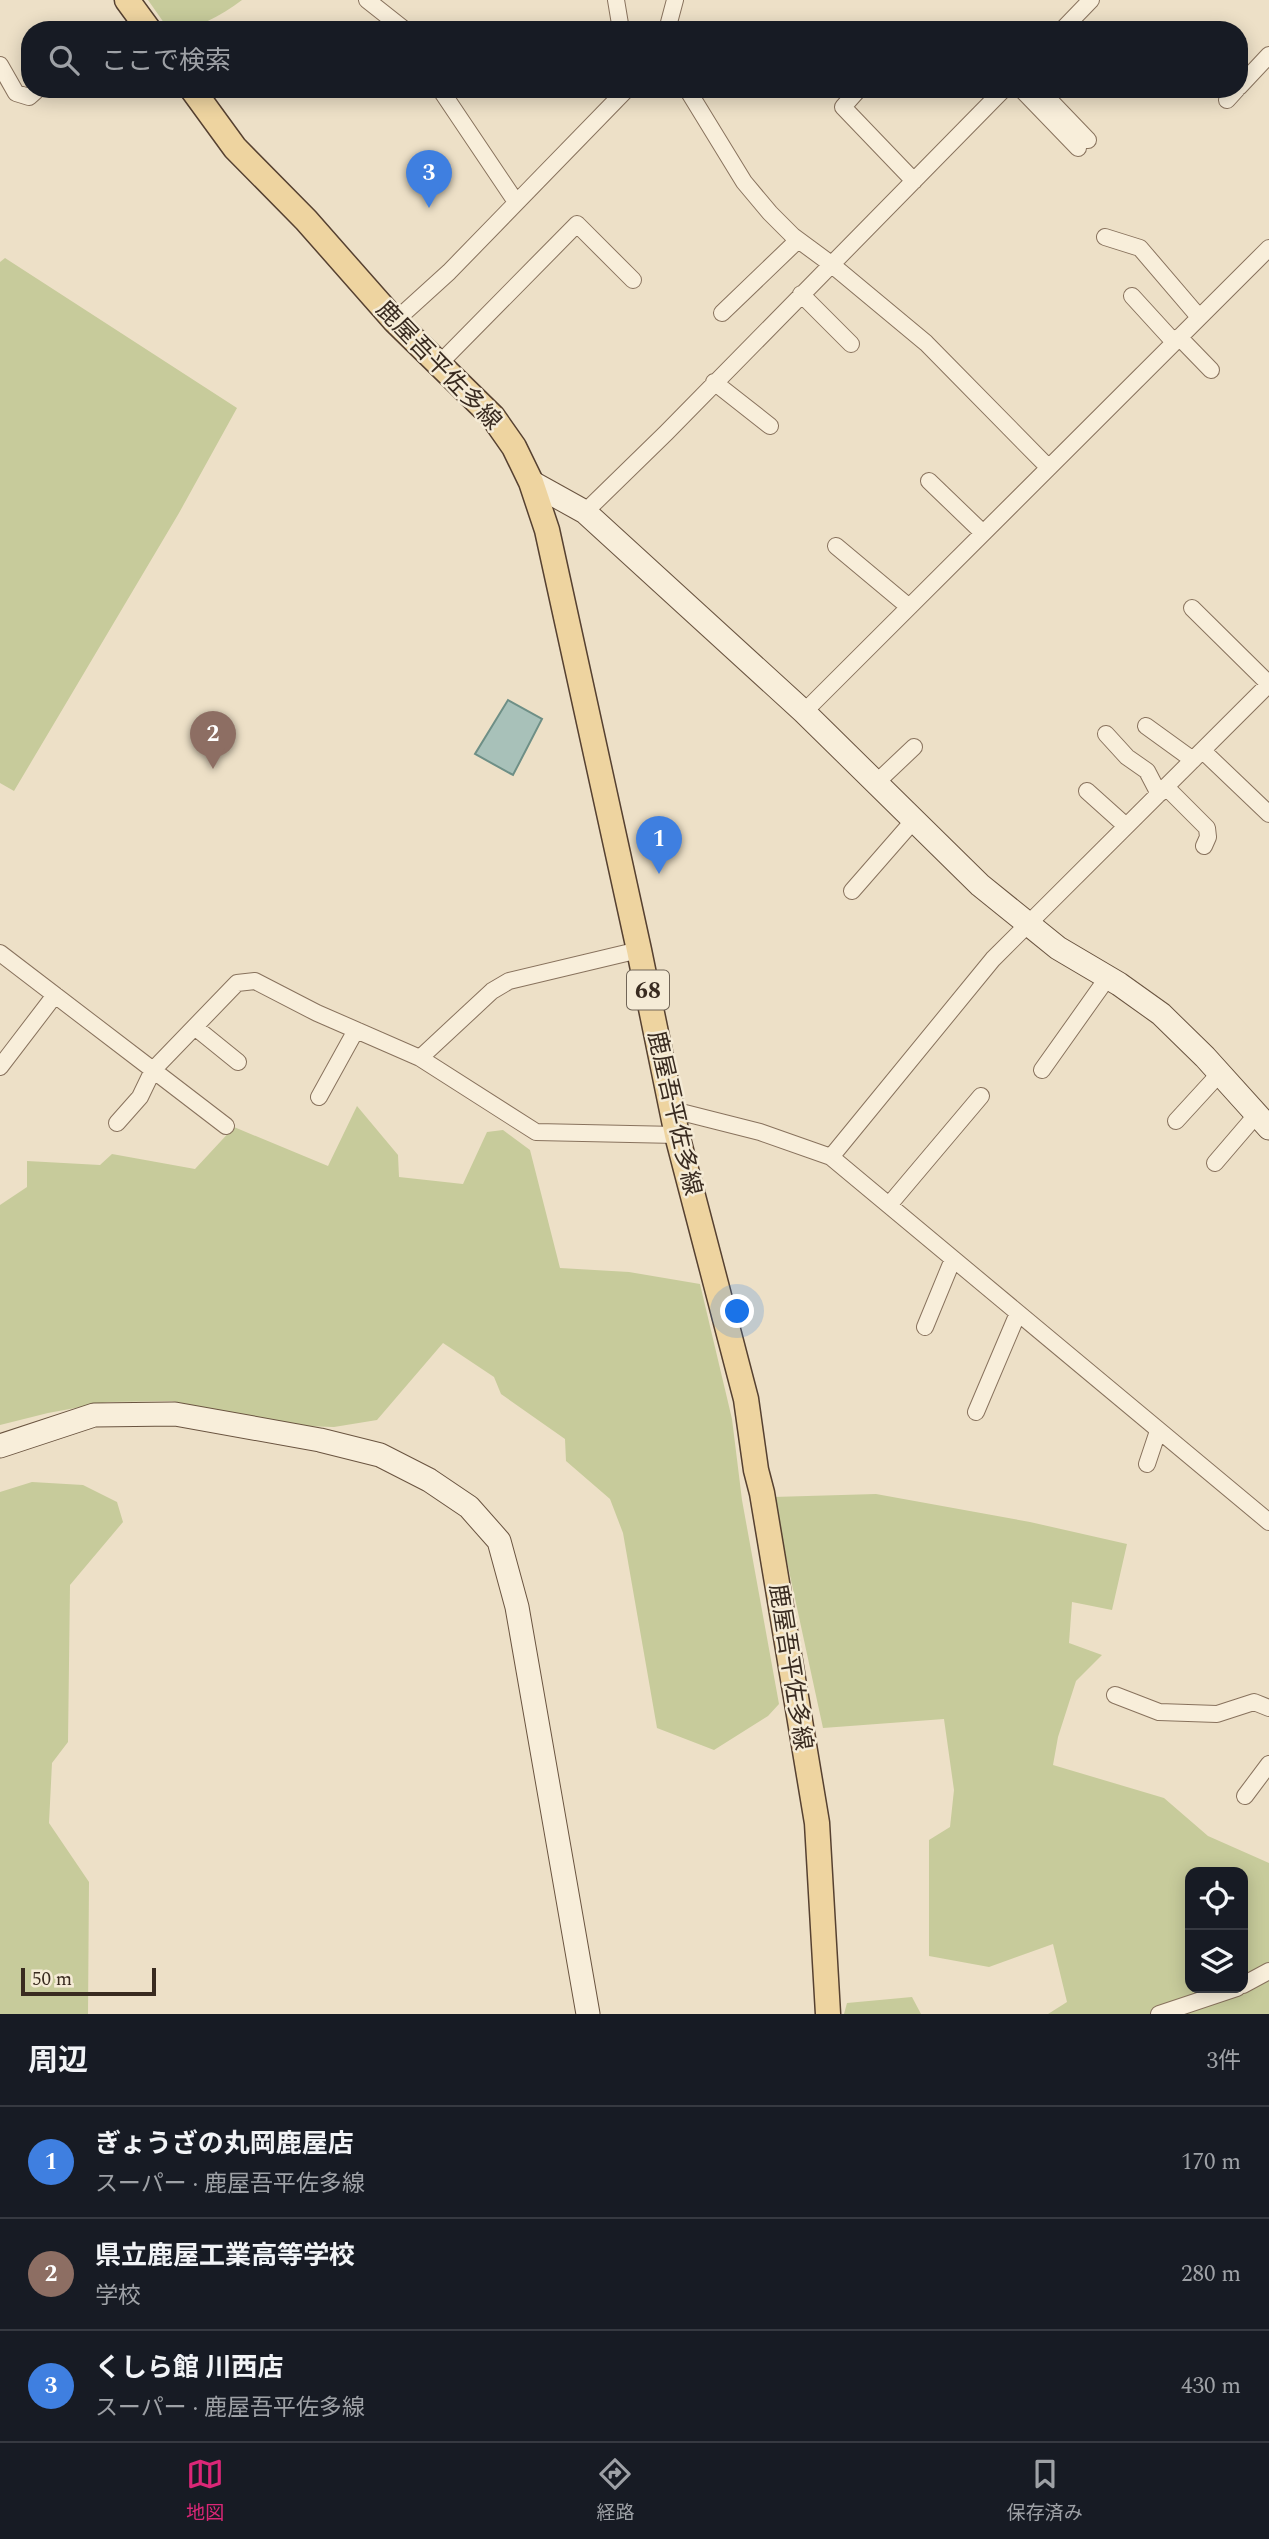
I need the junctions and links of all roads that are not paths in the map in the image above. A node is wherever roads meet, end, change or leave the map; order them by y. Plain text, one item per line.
1 (127, 0) edge
2 (367, 0) edge
3 (616, 0) edge
4 (675, 0) edge
5 (1091, 0) edge
6 (142, 21) edge
7 (394, 21) edge
8 (620, 21) edge
9 (669, 21) edge
10 (1071, 21) edge
11 (1269, 55) edge
12 (0, 65) edge
13 (1248, 77) edge
14 (21, 95) edge
15 (199, 98) edge
16 (446, 98) edge
17 (618, 98) edge
18 (693, 98) edge
19 (851, 98) edge
20 (995, 98) edge
21 (1031, 98) edge
22 (1047, 98) edge
23 (915, 181) junction
24 (516, 202) junction
25 (1105, 237) dead end
26 (798, 240) junction
27 (1269, 248) edge
28 (831, 264) junction
29 (633, 280) dead end
30 (801, 294) junction
31 (1132, 296) dead end
32 (722, 313) dead end
33 (1199, 317) junction
34 (395, 321) junction
35 (1177, 340) junction
36 (851, 344) dead end
37 (439, 364) junction
38 (1211, 370) dead end
39 (714, 382) junction
40 (770, 426) dead end
41 (1048, 467) junction
42 (929, 481) dead end
43 (531, 482) junction
44 (584, 512) junction
45 (983, 533) junction
46 (835, 545) dead end
47 (909, 607) junction
48 (1192, 608) dead end
49 (804, 712) junction
50 (1146, 726) dead end
51 (1106, 734) dead end
52 (914, 747) dead end
53 (1198, 755) junction
54 (876, 783) junction
55 (1162, 790) junction
56 (1087, 791) dead end
57 (1269, 814) edge
58 (914, 820) junction
59 (1126, 826) junction
60 (1204, 846) dead end
61 (852, 891) dead end
62 (1027, 923) junction
63 (639, 950) junction
64 (0, 953) edge
65 (1108, 977) junction
66 (55, 995) junction
67 (196, 1028) junction
68 (356, 1030) junction
69 (420, 1058) junction
70 (238, 1062) dead end
71 (0, 1067) edge
72 (153, 1070) junction
73 (1042, 1070) dead end
74 (1220, 1073) junction
75 (981, 1096) dead end
76 (319, 1097) dead end
77 (673, 1110) junction
78 (1176, 1121) dead end
79 (1263, 1121) edge
80 (117, 1123) dead end
81 (226, 1126) dead end
82 (677, 1135) junction
83 (831, 1157) junction
84 (1215, 1163) dead end
85 (890, 1205) junction
86 (953, 1259) junction
87 (1018, 1313) junction
88 (925, 1327) dead end
89 (976, 1412) dead end
90 (1158, 1431) junction
91 (0, 1446) edge
92 (1147, 1464) dead end
93 (1269, 1522) edge
94 (1115, 1695) dead end
95 (1269, 1708) edge
96 (1269, 1764) edge
97 (1245, 1796) dead end
98 (1269, 1971) edge
99 (1248, 1982) edge
100 (1222, 1993) edge
101 (588, 2014) edge
102 (828, 2014) edge
103 (1159, 2014) edge

1 - 6 main road
2 - 7 street
3 - 8 street
4 - 9 street
5 - 10 street
11 - 13 street
12 - 14 street
15 - 34 main road, 鹿屋吾平佐多線 / 68
16 - 24 street
17 - 24 street
18 - 26 street
19 - 23 street
20 - 23 street
21 - 22 street
23 - 28 street
24 - 34 street
25 - 33 street
26 - 28 street
26 - 32 street
27 - 33 street
28 - 30 street
28 - 41 street
29 - 37 street
30 - 36 street
30 - 39 street
31 - 35 street
33 - 35 street
34 - 37 main road, 鹿屋吾平佐多線 / 68
35 - 38 street
35 - 41 street
37 - 43 main road, 鹿屋吾平佐多線 / 68
39 - 40 street
39 - 44 street
41 - 45 street
42 - 45 street
43 - 44 street
43 - 63 main road, 鹿屋吾平佐多線 / 68
44 - 49 street
45 - 47 street
46 - 47 street
47 - 49 street
48 - 53 street
49 - 54 street
50 - 53 street
51 - 55 street
52 - 54 street
53 - 55 street
53 - 57 street
54 - 58 street
55 - 59 street
55 - 60 street
56 - 59 street
58 - 61 street
58 - 62 street
59 - 62 street
62 - 65 street
62 - 83 street
63 - 69 street
63 - 77 main road, 鹿屋吾平佐多線 / 68
64 - 66 street
65 - 73 street
65 - 74 street
66 - 71 street
66 - 72 street
67 - 68 street
67 - 70 street
67 - 72 street
68 - 69 street
68 - 76 street
69 - 82 street
72 - 80 street
72 - 81 street
74 - 78 street
74 - 79 street
75 - 85 street
77 - 82 main road, 鹿屋吾平佐多線 / 68
77 - 83 street
79 - 84 street
82 - 102 main road, 鹿屋吾平佐多線 / 68
83 - 85 street
85 - 86 street
86 - 87 street
86 - 88 street
87 - 89 street
87 - 90 street
90 - 92 street
90 - 93 street
91 - 101 street
94 - 95 street
96 - 97 street
98 - 99 street
100 - 103 street

